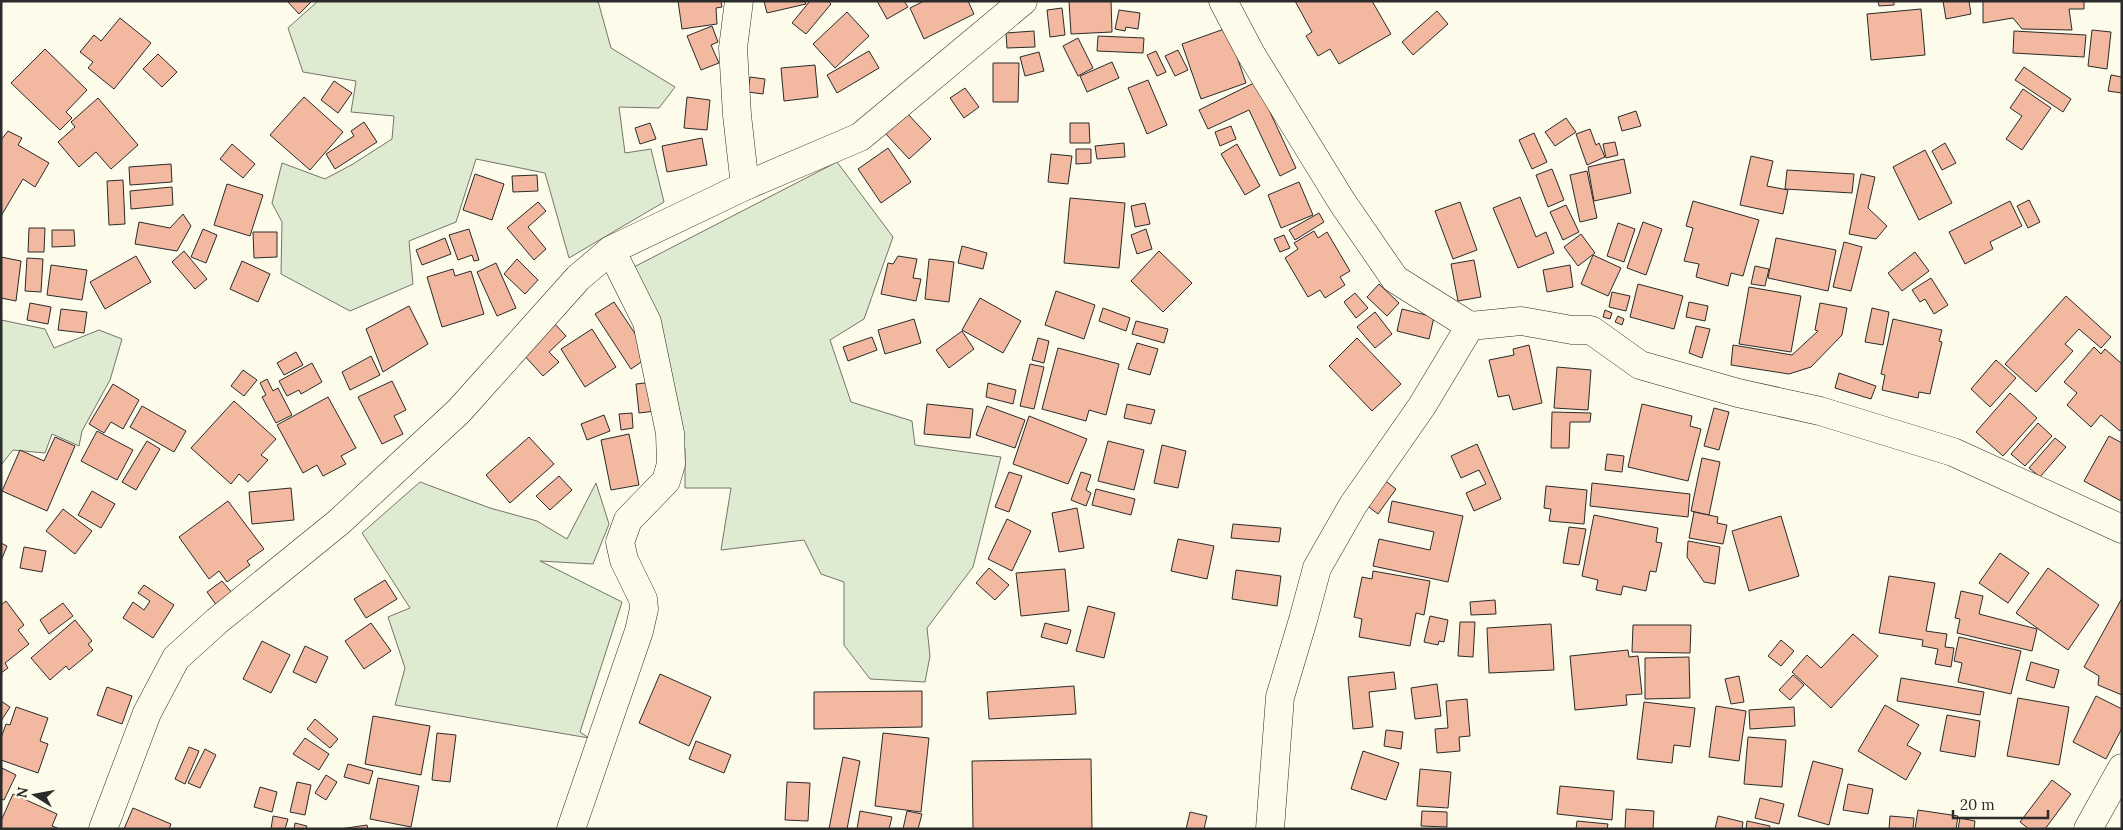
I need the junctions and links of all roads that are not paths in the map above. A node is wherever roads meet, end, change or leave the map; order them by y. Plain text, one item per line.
1 (739, 1) edge
2 (1024, 1) edge
3 (1223, 1) edge
4 (745, 186) junction
5 (611, 250) junction
6 (1470, 326) junction
7 (2122, 529) edge
8 (2122, 768) edge
9 (103, 829) edge
10 (571, 829) edge
11 (1270, 829) edge
12 (2088, 829) edge

1 - 4 street
2 - 4 street
3 - 6 street
4 - 5 street
5 - 9 street
5 - 10 street
6 - 7 street
6 - 11 street
8 - 12 street

